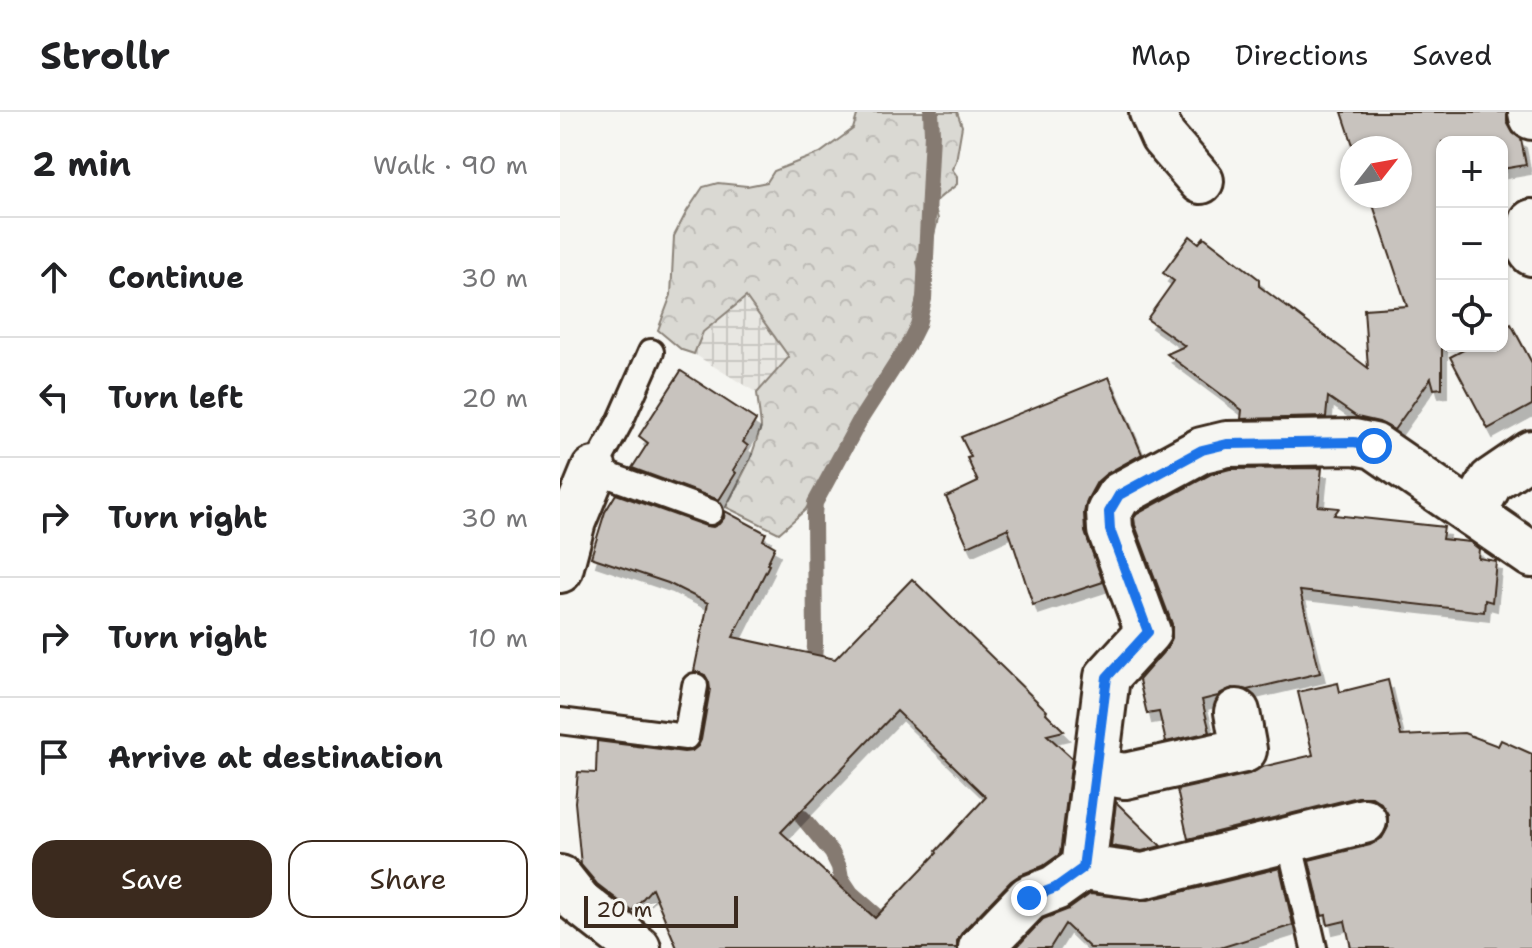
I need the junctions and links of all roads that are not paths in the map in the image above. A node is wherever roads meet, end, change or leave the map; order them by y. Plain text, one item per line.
1 (1152, 112) edge
2 (1201, 181) dead end
3 (1532, 222) edge
4 (1532, 253) edge
5 (651, 352) dead end
6 (1532, 453) edge
7 (594, 470) junction
8 (710, 512) dead end
9 (1473, 514) junction
10 (1532, 555) edge
11 (560, 570) edge
12 (695, 686) dead end
13 (1237, 712) dead end
14 (560, 721) edge
15 (1095, 771) junction
16 (1364, 821) dead end
17 (1289, 840) junction
18 (1083, 868) junction
19 (560, 878) edge
20 (638, 948) edge
21 (981, 948) edge
22 (1314, 948) edge

1 - 2 street
3 - 4 street
5 - 7 lane
6 - 9 street
7 - 8 lane
7 - 11 street
9 - 10 street
9 - 15 street
12 - 14 lane
13 - 15 street
15 - 18 street
16 - 17 street
17 - 18 street
17 - 22 lane
18 - 21 street
19 - 20 street

